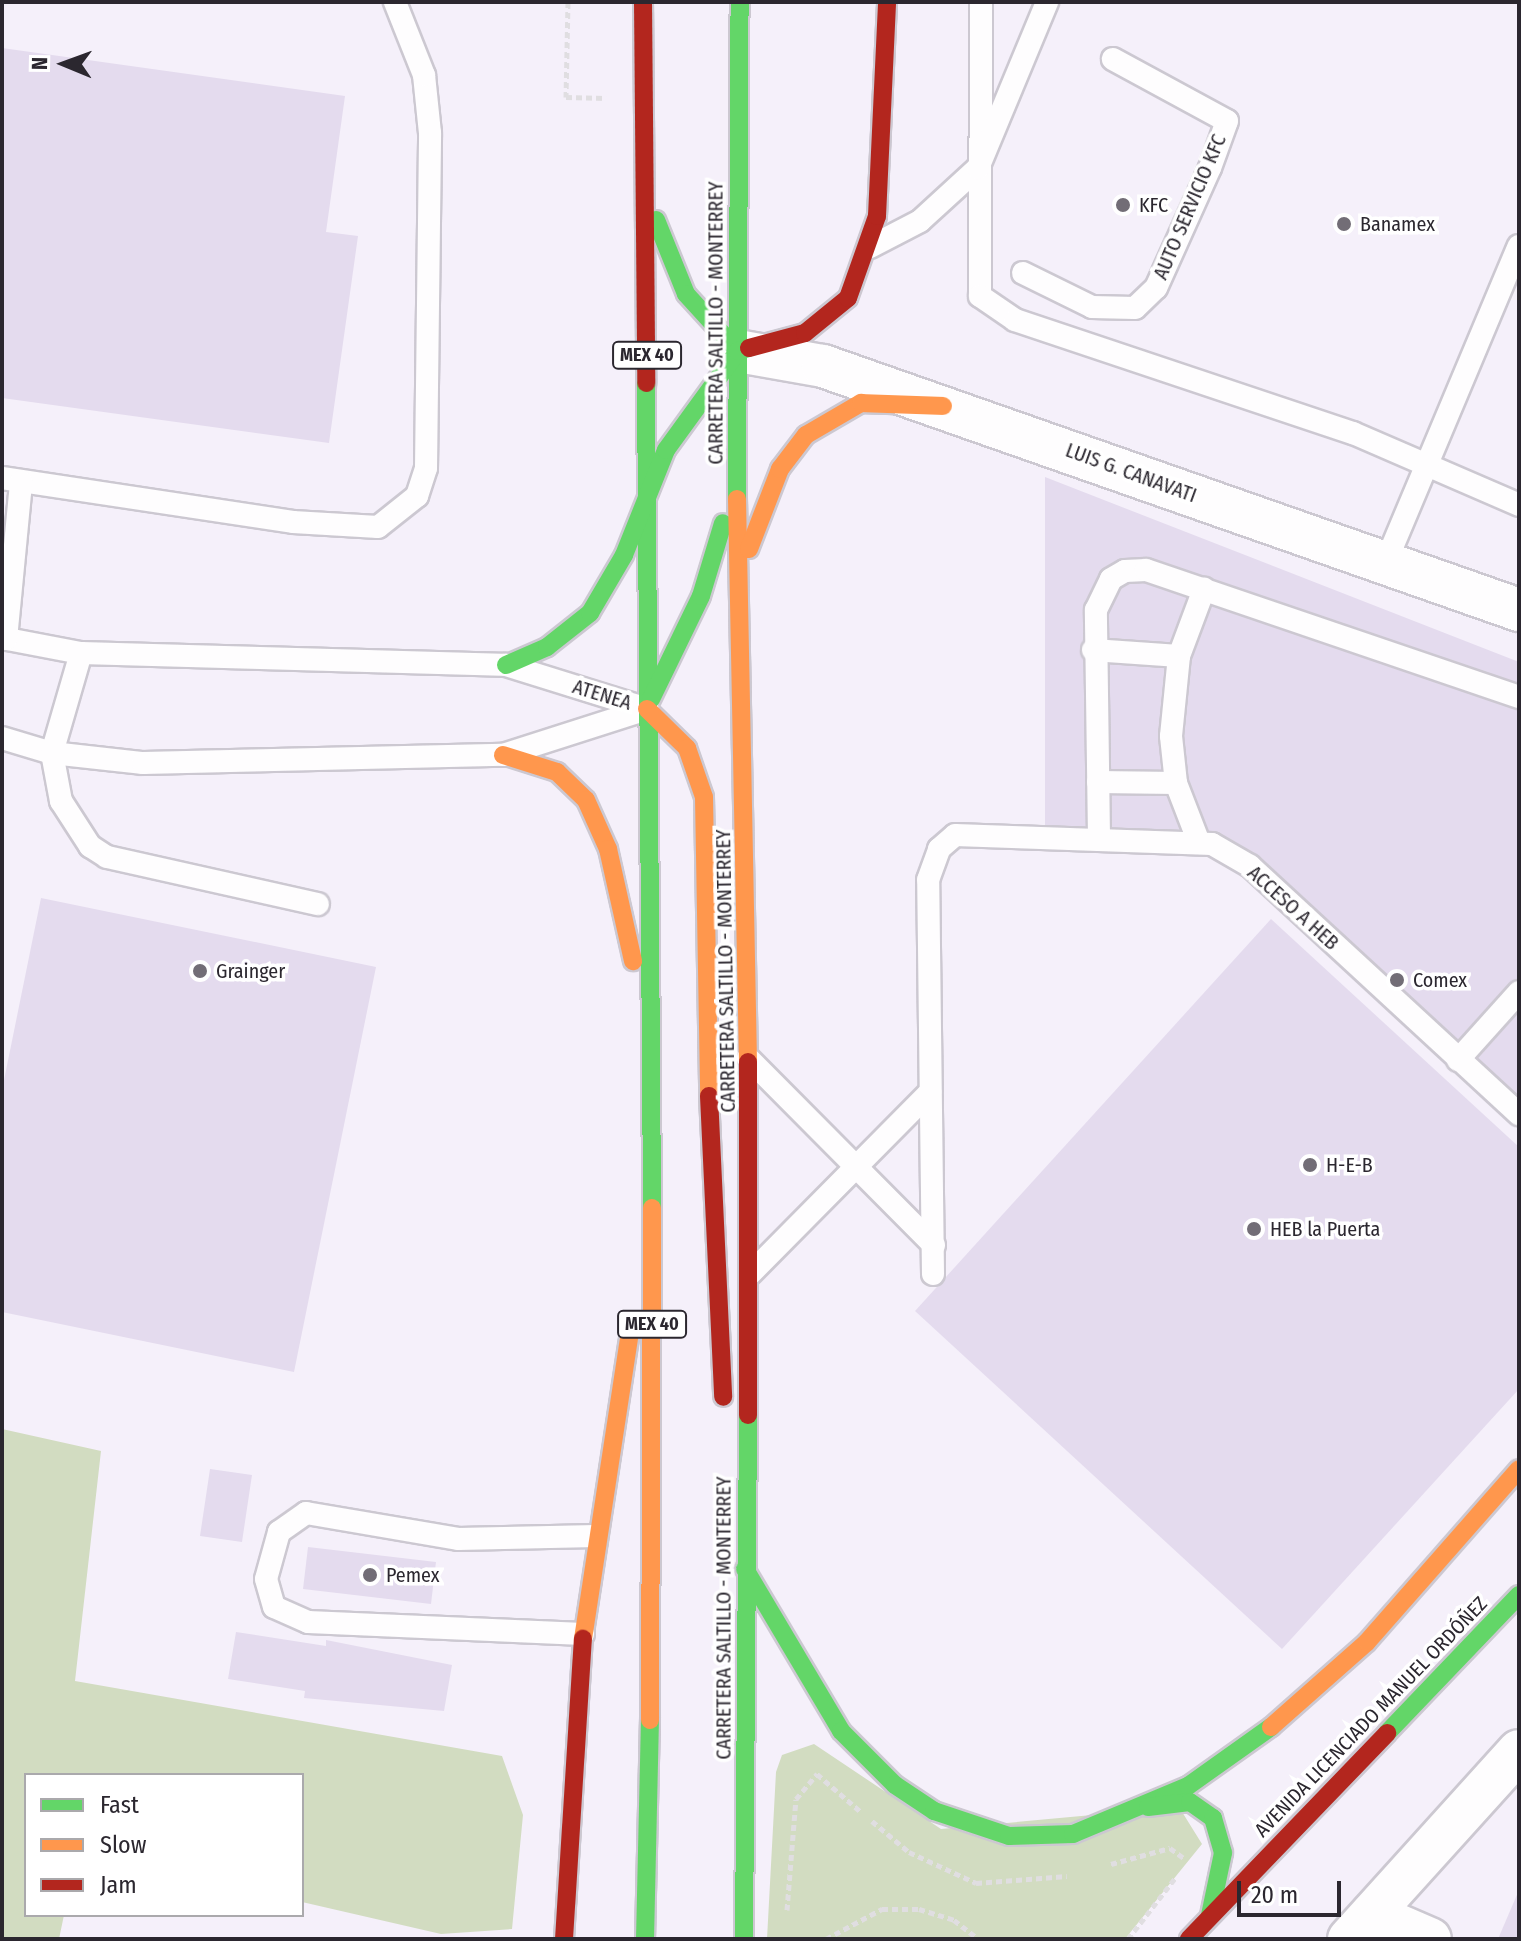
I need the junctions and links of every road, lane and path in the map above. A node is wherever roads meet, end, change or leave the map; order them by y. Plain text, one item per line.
1 (395, 2) edge
2 (568, 2) edge
3 (643, 2) edge
4 (740, 2) edge
5 (887, 2) edge
6 (981, 2) edge
7 (1047, 2) edge
8 (1113, 59) dead end
9 (566, 97) dead end
10 (978, 168) junction
11 (645, 182) junction
12 (1519, 246) edge
13 (869, 247) junction
14 (1023, 273) dead end
15 (738, 351) junction
16 (943, 406) junction
17 (1423, 465) junction
18 (738, 471) junction
19 (12, 480) edge
20 (1519, 505) edge
21 (647, 506) junction
22 (1385, 564) junction
23 (737, 586) junction
24 (1204, 589) junction
25 (1519, 610) edge
26 (4, 639) edge
27 (1093, 650) junction
28 (81, 653) junction
29 (1179, 656) junction
30 (506, 665) junction
31 (1519, 697) edge
32 (647, 709) junction
33 (2, 738) edge
34 (52, 753) junction
35 (503, 755) junction
36 (1098, 782) junction
37 (1176, 783) junction
38 (1099, 837) junction
39 (1198, 840) junction
40 (318, 904) dead end
41 (1519, 992) edge
42 (652, 1022) junction
43 (747, 1057) junction
44 (1458, 1060) junction
45 (930, 1092) junction
46 (1519, 1114) edge
47 (849, 1162) junction
48 (651, 1213) junction
49 (934, 1245) junction
50 (933, 1274) dead end
51 (749, 1275) junction
52 (1519, 1469) edge
53 (745, 1497) junction
54 (596, 1536) junction
55 (745, 1569) junction
56 (1519, 1595) edge
57 (583, 1634) junction
58 (1519, 1751) edge
59 (1147, 1807) junction
60 (1209, 1917) junction
61 (1360, 1927) edge
62 (564, 1939) edge
63 (645, 1939) edge
64 (744, 1939) edge
65 (826, 1939) edge
66 (978, 1939) edge
67 (1189, 1939) edge
68 (1430, 1939) edge

1 - 19 lane
2 - 9 path
3 - 11 main road, MEX 40
4 - 15 main road, CARRETERA SALTILLO - MONTERREY
5 - 13 main road
6 - 10 lane
7 - 10 lane
8 - 14 lane, AUTO SERVICIO KFC
10 - 13 lane
10 - 17 lane
11 - 15 main road
11 - 21 main road, MEX 40
12 - 17 lane
13 - 15 main road
15 - 16 street, LUIS G. CANAVATI
15 - 18 main road, CARRETERA SALTILLO - MONTERREY
15 - 21 main road
16 - 22 street, LUIS G. CANAVATI
16 - 23 main road
17 - 20 lane
17 - 22 lane
18 - 23 main road, CARRETERA SALTILLO - MONTERREY
18 - 32 main road
19 - 26 lane
21 - 30 main road
21 - 32 main road, MEX 40
22 - 25 street, LUIS G. CANAVATI
23 - 43 main road, CARRETERA SALTILLO - MONTERREY
24 - 27 lane
24 - 29 lane
24 - 31 lane
26 - 28 lane, ATENEA
27 - 29 lane
27 - 36 lane
28 - 30 lane, ATENEA
28 - 34 lane
29 - 37 lane
30 - 32 lane, ATENEA
32 - 35 lane, ATENEA
32 - 42 main road, MEX 40
32 - 53 main road
33 - 34 lane, ATENEA
34 - 35 lane, ATENEA
34 - 40 lane
35 - 42 main road
36 - 37 lane
36 - 38 lane
37 - 39 lane
38 - 39 lane, ACCESO A HEB
38 - 45 lane, ACCESO A HEB
39 - 44 lane, ACCESO A HEB
41 - 44 lane
42 - 48 main road, MEX 40
43 - 47 lane
43 - 51 main road, CARRETERA SALTILLO - MONTERREY
44 - 46 lane, ACCESO A HEB
45 - 47 lane
45 - 49 lane
47 - 49 lane
47 - 51 lane
48 - 54 main road
48 - 63 main road, MEX 40
49 - 50 lane
51 - 53 main road, CARRETERA SALTILLO - MONTERREY
52 - 59 main road
53 - 55 main road, CARRETERA SALTILLO - MONTERREY
54 - 57 main road
54 - 57 lane
55 - 59 main road
55 - 64 main road, CARRETERA SALTILLO - MONTERREY
56 - 60 main road, AVENIDA LICENCIADO MANUEL ORDÓÑEZ
57 - 62 main road
58 - 61 street
59 - 60 main road
60 - 67 main road, AVENIDA LICENCIADO MANUEL ORDÓÑEZ
61 - 68 street
65 - 66 path

